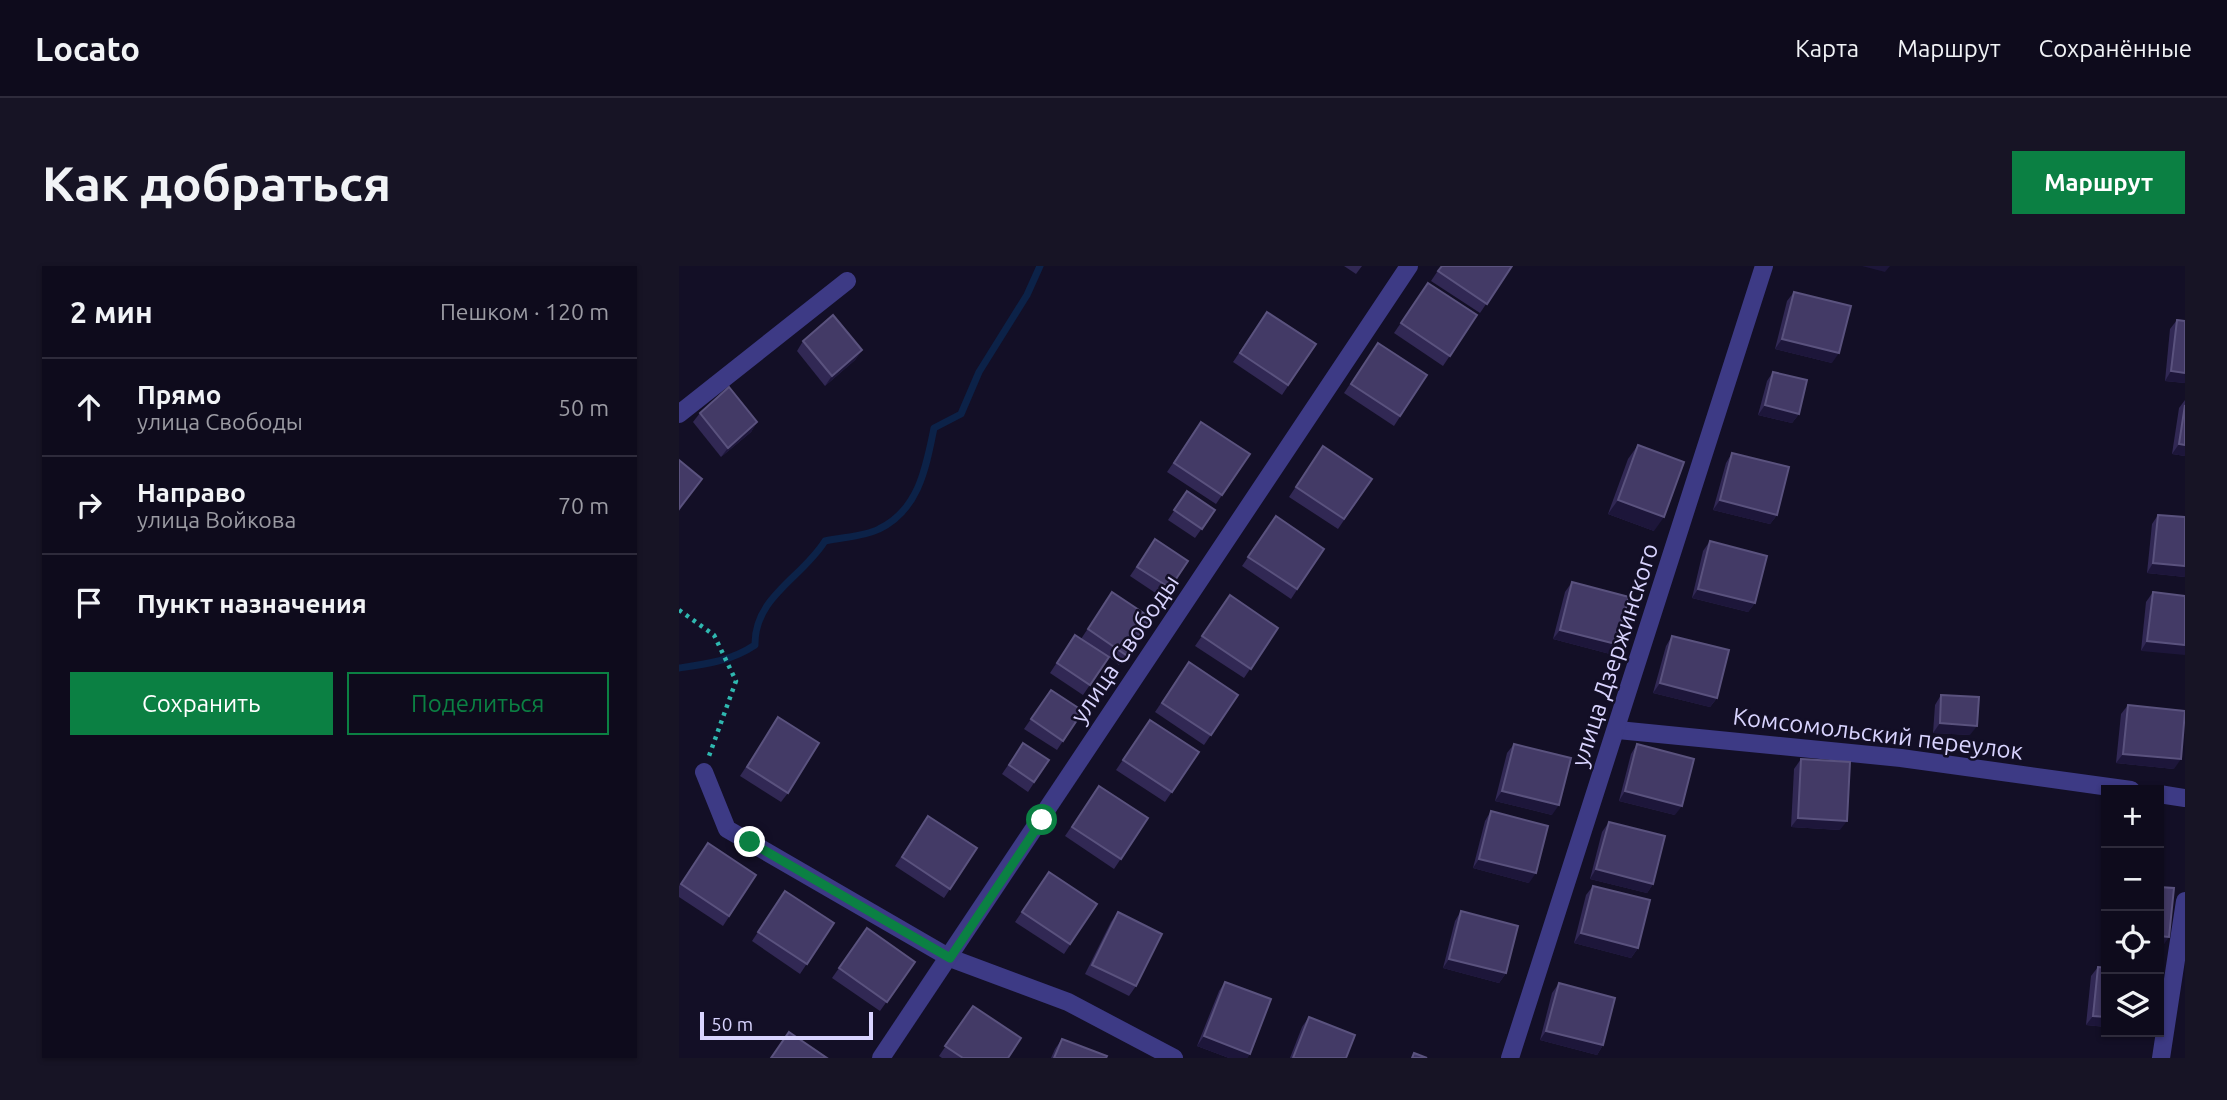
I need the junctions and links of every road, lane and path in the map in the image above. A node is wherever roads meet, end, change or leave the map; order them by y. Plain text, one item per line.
1 (1409, 266) edge
2 (1764, 266) edge
3 (847, 281) dead end
4 (679, 414) edge
5 (679, 610) edge
6 (1618, 730) junction
7 (704, 772) joint
8 (2101, 786) edge
9 (2164, 795) edge
10 (2185, 798) edge
11 (2185, 901) edge
12 (950, 958) junction
13 (881, 1058) edge
14 (1174, 1058) edge
15 (1510, 1058) edge
16 (2161, 1058) edge

1 - 12 street, улица Свободы
2 - 6 street, улица Дзержинского
3 - 4 street
5 - 7 path
6 - 8 street, Комсомольский переулок
6 - 15 street, улица Дзержинского
7 - 12 street
9 - 10 street
11 - 16 street
12 - 13 street, улица Свободы
12 - 14 street

